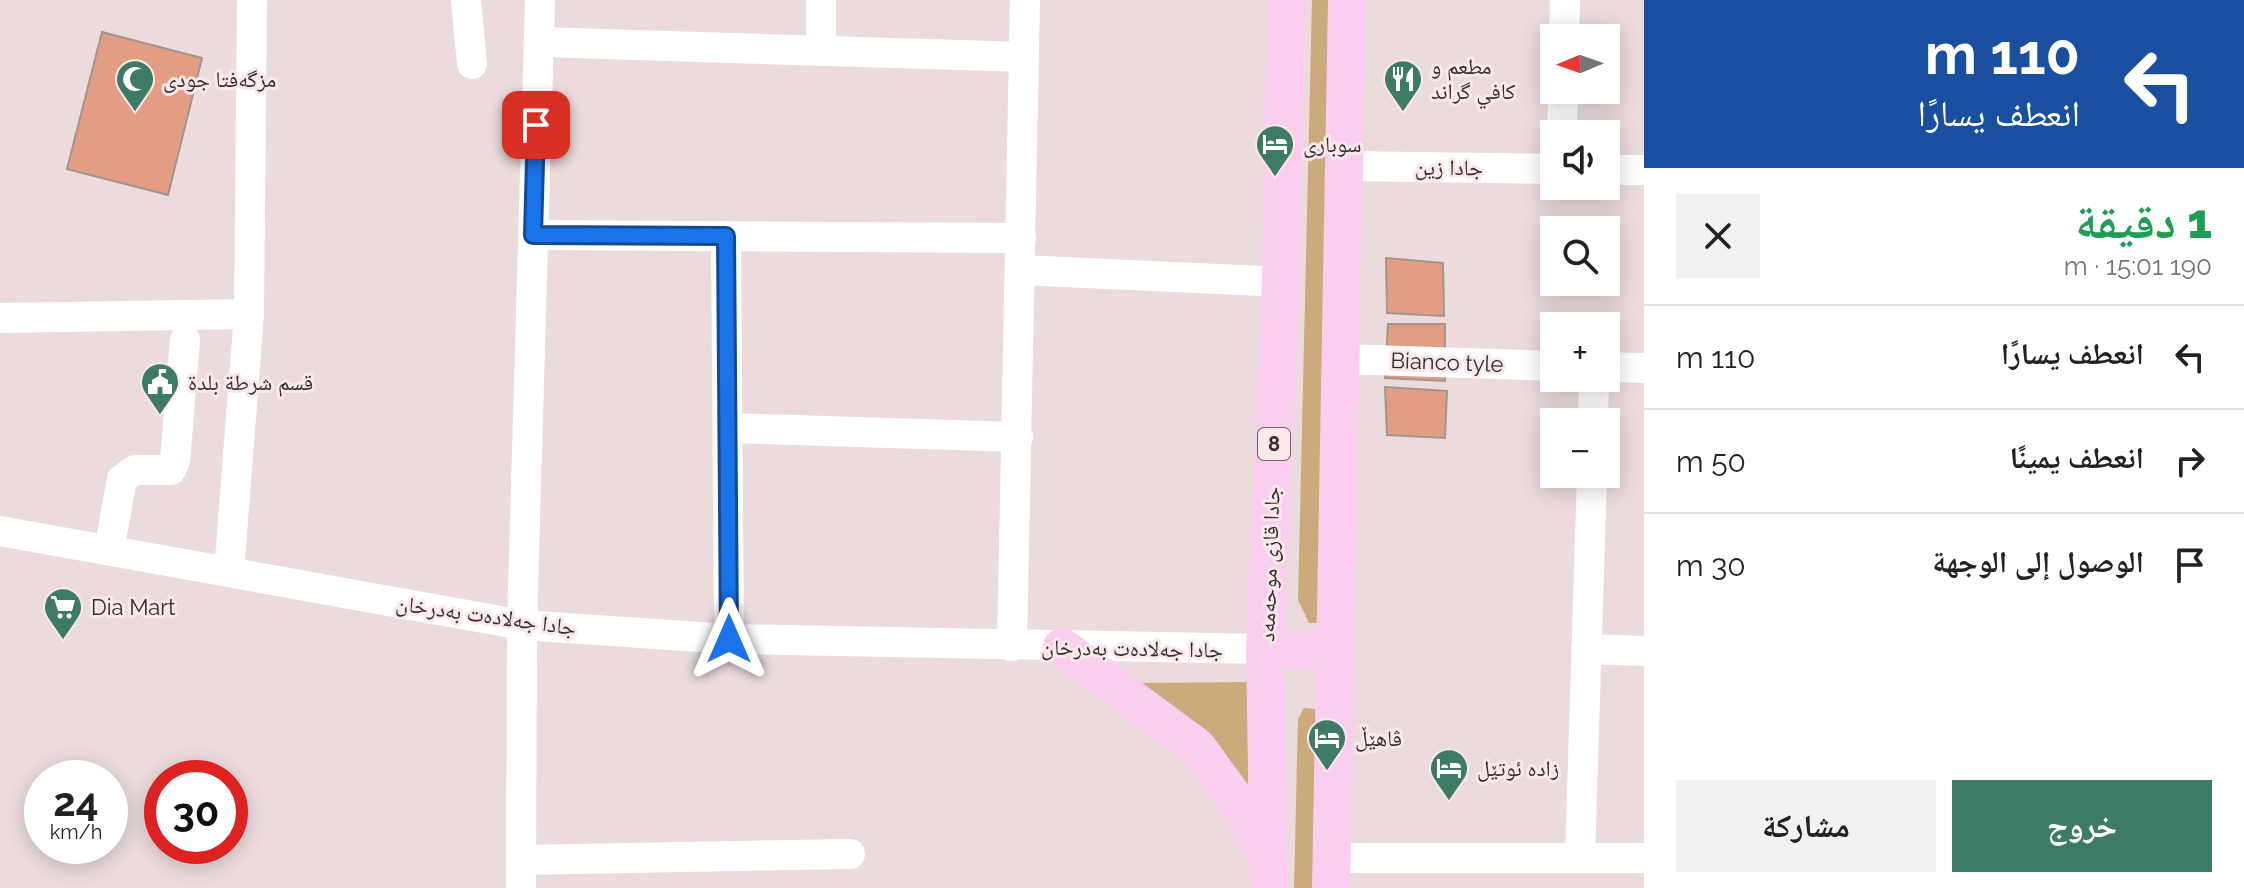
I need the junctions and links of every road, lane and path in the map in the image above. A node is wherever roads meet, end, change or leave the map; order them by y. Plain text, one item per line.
1 (252, 0) edge
2 (466, 0) edge
3 (540, 0) edge
4 (821, 0) edge
5 (1025, 0) edge
6 (1286, 0) edge
7 (1347, 0) edge
8 (1565, 0) edge
9 (1564, 24) edge
10 (539, 42) junction
11 (821, 51) junction
12 (1024, 57) junction
13 (472, 64) dead end
14 (1344, 166) junction
15 (1540, 169) edge
16 (1620, 170) edge
17 (1644, 170) edge
18 (533, 235) junction
19 (726, 236) junction
20 (1021, 238) junction
21 (1021, 270) junction
22 (1281, 282) junction
23 (249, 314) junction
24 (0, 318) edge
25 (185, 340) dead end
26 (1341, 359) junction
27 (1540, 366) edge
28 (1620, 367) edge
29 (1644, 368) edge
30 (728, 428) junction
31 (1018, 437) junction
32 (1592, 488) edge
33 (0, 531) edge
34 (109, 550) junction
35 (229, 572) junction
36 (522, 625) junction
37 (729, 639) junction
38 (1012, 646) junction
39 (1062, 647) junction
40 (1265, 649) junction
41 (1586, 649) junction
42 (1336, 651) junction
43 (1644, 651) edge
44 (850, 854) dead end
45 (1580, 857) junction
46 (1644, 858) edge
47 (1332, 873) edge
48 (521, 874) edge
49 (1269, 874) edge

1 - 23 street
2 - 13 street
3 - 10 street
4 - 11 street
5 - 12 street
6 - 22 main road, جادا قازی موحەمەد / 8
7 - 14 main road
8 - 9 street
10 - 11 street
10 - 18 street
11 - 12 street
12 - 20 street
14 - 15 street, جادا زین
14 - 26 main road
16 - 17 street
18 - 19 street
18 - 36 street
19 - 20 street
19 - 30 street
20 - 21 street
21 - 22 street
21 - 31 street
22 - 40 main road, جادا قازی موحەمەد / 8
23 - 24 street
23 - 35 street
25 - 34 street
26 - 27 street, Bianco tyle
26 - 42 main road
28 - 29 street
30 - 31 street
30 - 37 street
31 - 38 street
32 - 41 street
33 - 34 street, جادا جەلادەت بەدرخان
34 - 35 street, جادا جەلادەت بەدرخان
35 - 36 street, جادا جەلادەت بەدرخان
36 - 37 street, جادا جەلادەت بەدرخان
36 - 48 street
37 - 38 street, جادا جەلادەت بەدرخان
38 - 39 street, جادا جەلادەت بەدرخان
39 - 40 street, جادا جەلادەت بەدرخان
39 - 49 main road
40 - 42 main road
40 - 49 main road, جادا قازی موحەمەد / 8
41 - 43 street
41 - 45 street
42 - 47 main road
44 - 48 street
45 - 46 street
45 - 47 street

